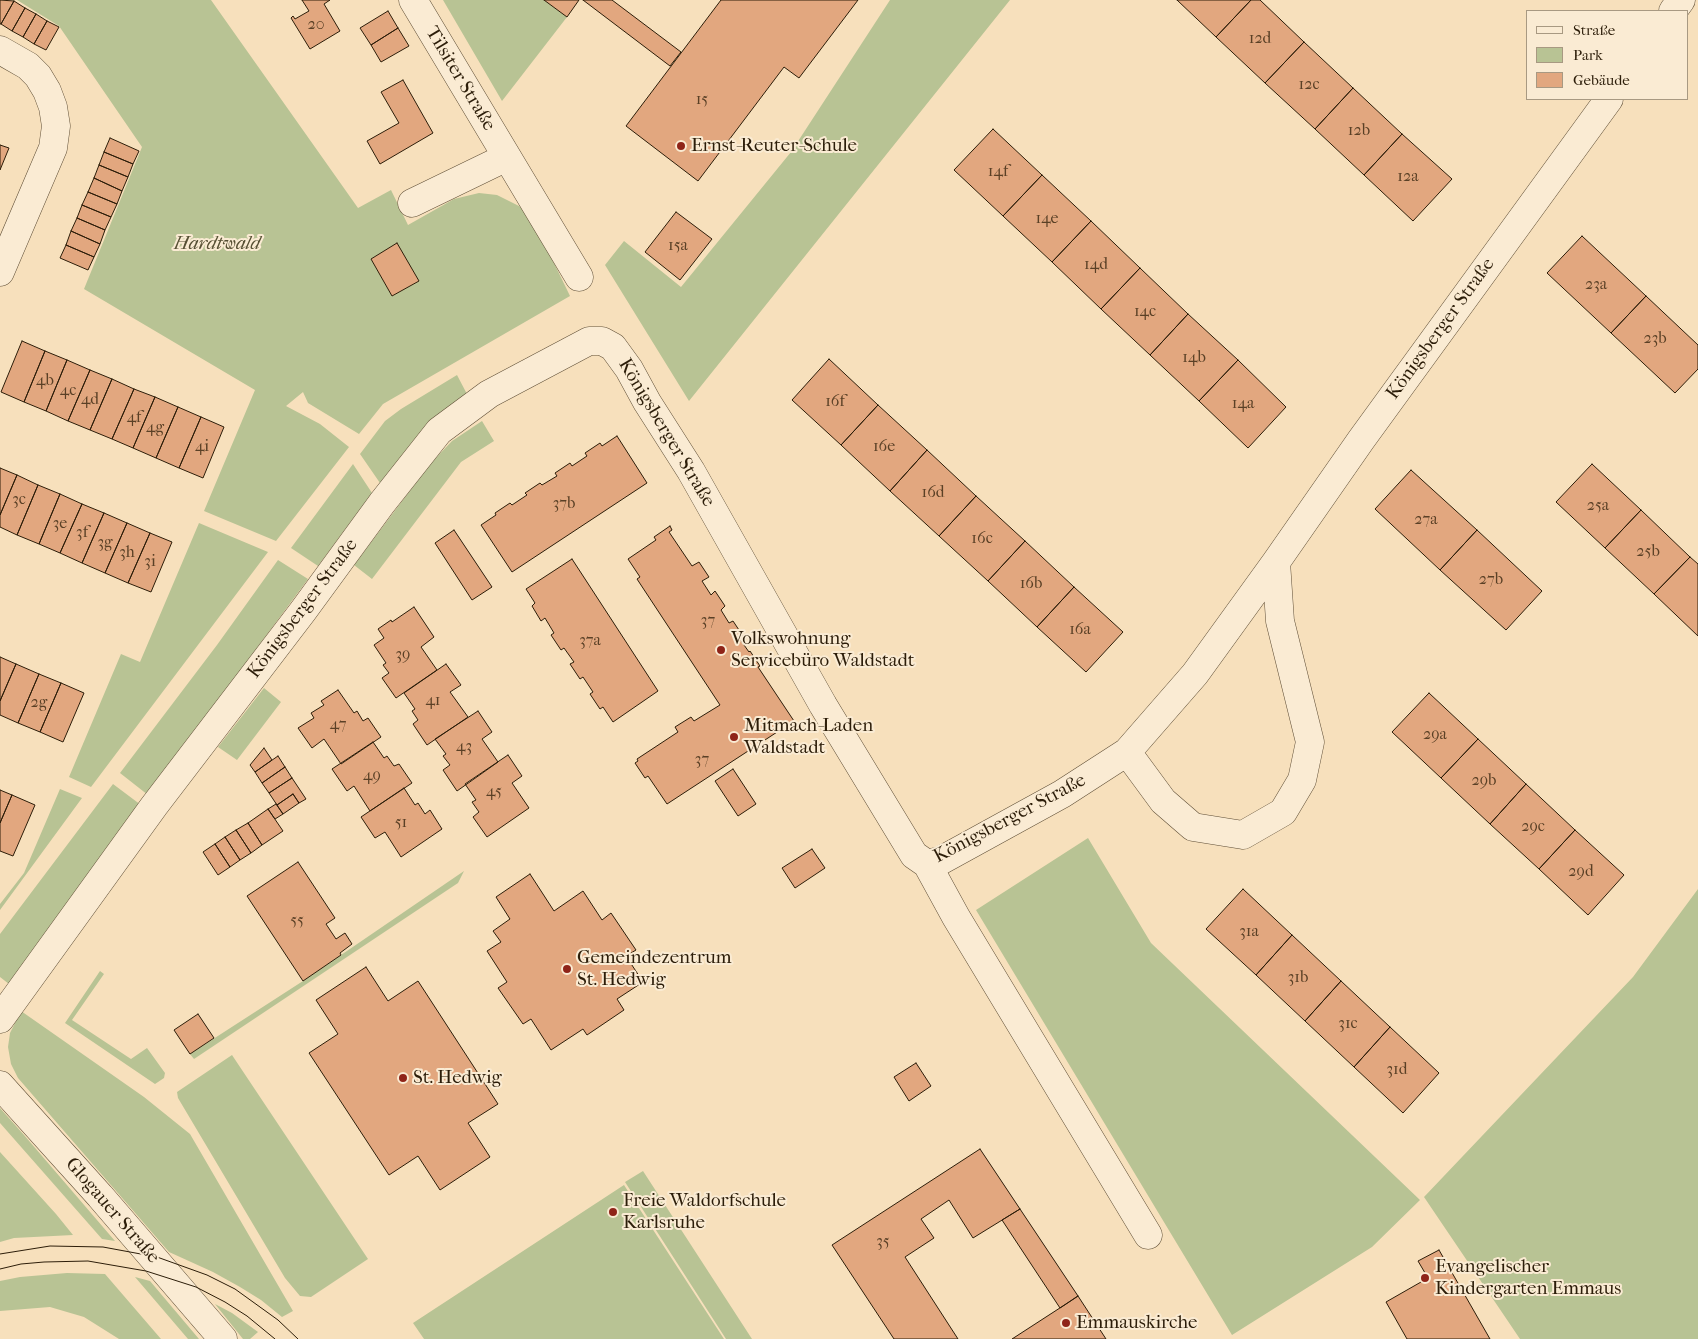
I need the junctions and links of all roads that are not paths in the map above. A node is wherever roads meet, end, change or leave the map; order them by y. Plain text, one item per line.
1 (414, 0) edge
2 (0, 50) edge
3 (1608, 100) edge
4 (507, 157) junction
5 (412, 203) dead end
6 (0, 272) edge
7 (579, 277) dead end
8 (1276, 562) junction
9 (1127, 752) junction
10 (927, 864) junction
11 (0, 1019) edge
12 (0, 1085) edge
13 (1148, 1234) dead end
14 (223, 1339) edge

1 - 4 street, Tilsiter Straße
2 - 6 street
3 - 8 street, Königsberger Straße
4 - 5 street
4 - 7 street, Tilsiter Straße
8 - 9 street, Königsberger Straße
8 - 9 street
9 - 10 street, Königsberger Straße
10 - 11 street, Königsberger Straße
10 - 13 street
12 - 14 street, Glogauer Straße

